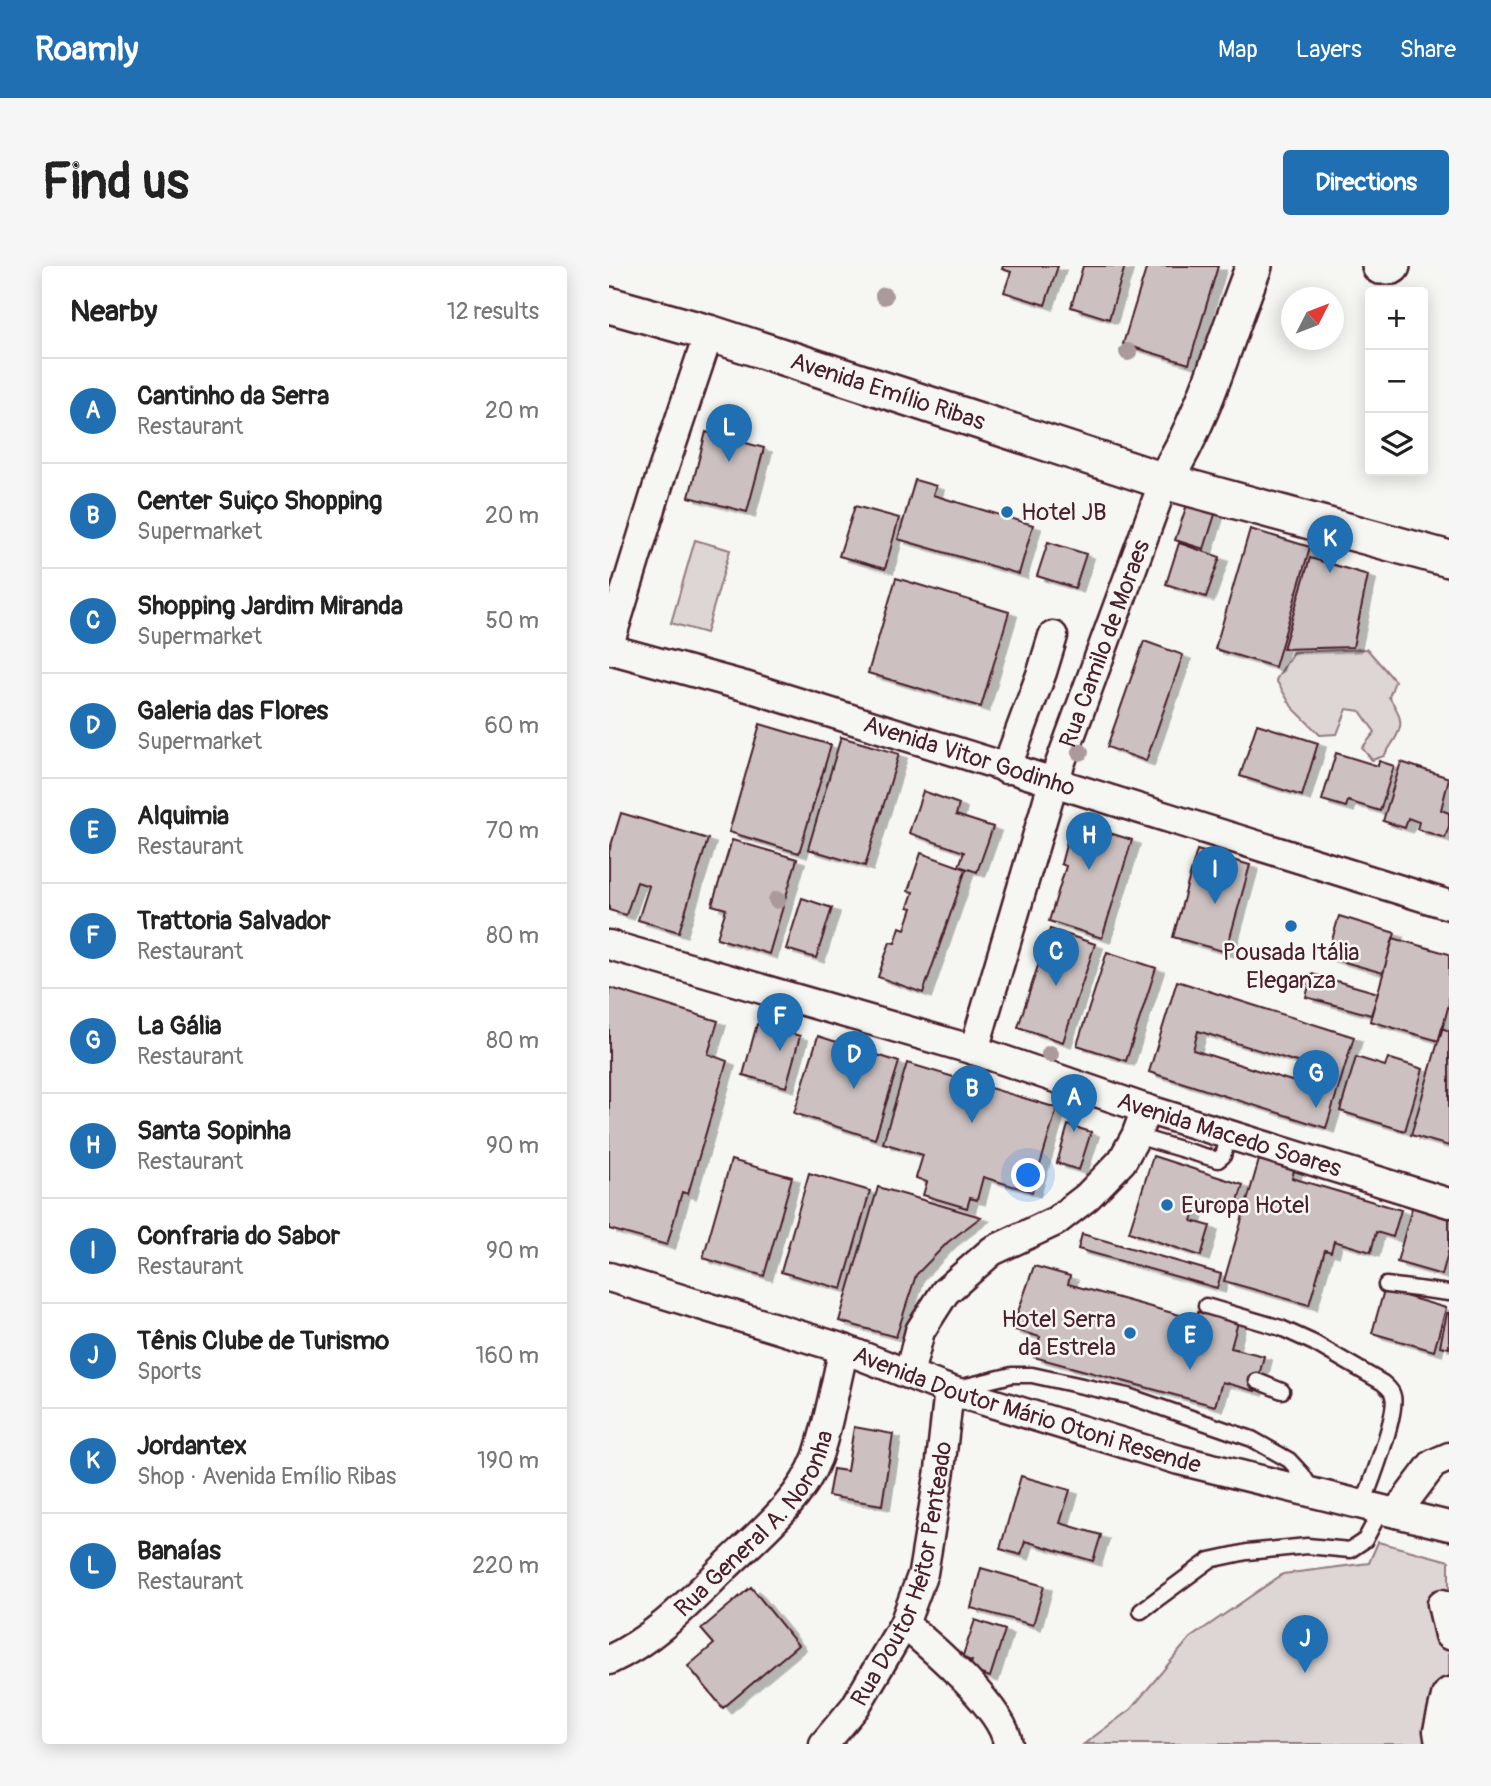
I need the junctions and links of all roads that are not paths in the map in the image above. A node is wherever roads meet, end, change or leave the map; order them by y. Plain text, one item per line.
1 (1254, 266) edge
2 (1380, 266) edge
3 (1392, 266) edge
4 (609, 305) edge
5 (709, 333) junction
6 (1164, 481) junction
7 (1449, 559) edge
8 (1053, 636) dead end
9 (609, 647) edge
10 (1006, 769) junction
11 (1053, 783) junction
12 (1449, 905) edge
13 (609, 945) edge
14 (974, 1050) junction
15 (1146, 1109) junction
16 (1229, 1134) junction
17 (1136, 1136) junction
18 (1449, 1203) edge
19 (609, 1277) edge
20 (1386, 1285) dead end
21 (1449, 1293) edge
22 (1206, 1306) dead end
23 (844, 1349) junction
24 (909, 1374) junction
25 (1257, 1381) dead end
26 (949, 1390) junction
27 (1282, 1391) dead end
28 (1449, 1457) edge
29 (1315, 1495) junction
30 (1379, 1510) junction
31 (1449, 1526) edge
32 (1442, 1604) dead end
33 (1141, 1611) dead end
34 (904, 1624) junction
35 (1449, 1635) edge
36 (609, 1660) edge
37 (1449, 1692) edge
38 (824, 1744) edge
39 (1008, 1744) edge
40 (1440, 1744) edge

1 - 6 street
2 - 3 street
4 - 5 street, Avenida Emílio Ribas
5 - 6 street, Avenida Emílio Ribas
5 - 9 street
6 - 7 street, Avenida Emílio Ribas
6 - 11 street, Rua Camilo de Moraes
8 - 10 street
9 - 10 street, Avenida Vitor Godinho
10 - 11 street, Avenida Vitor Godinho
11 - 12 street, Avenida Vitor Godinho
11 - 14 street, Rua Camilo de Moraes
13 - 14 street, Avenida Macedo Soares
14 - 15 street, Avenida Macedo Soares
15 - 16 street, Avenida Macedo Soares
15 - 17 street
16 - 17 lane
16 - 18 street, Avenida Macedo Soares
17 - 24 street
19 - 23 street, Avenida Doutor Mário Otoni Resende
20 - 21 lane
22 - 30 lane
23 - 24 street, Avenida Doutor Mário Otoni Resende
23 - 36 street, Rua General A. Noronha
24 - 26 street, Avenida Doutor Mário Otoni Resende
25 - 27 lane
26 - 29 street, Avenida Doutor Mário Otoni Resende
26 - 29 lane
26 - 34 street, Rua Doutor Heitor Penteado
28 - 30 street
29 - 30 street, Avenida Doutor Mário Otoni Resende
30 - 31 street, Avenida Doutor Mário Otoni Resende
30 - 33 lane
32 - 35 street
34 - 38 street, Rua Doutor Heitor Penteado
34 - 39 street
37 - 40 street

